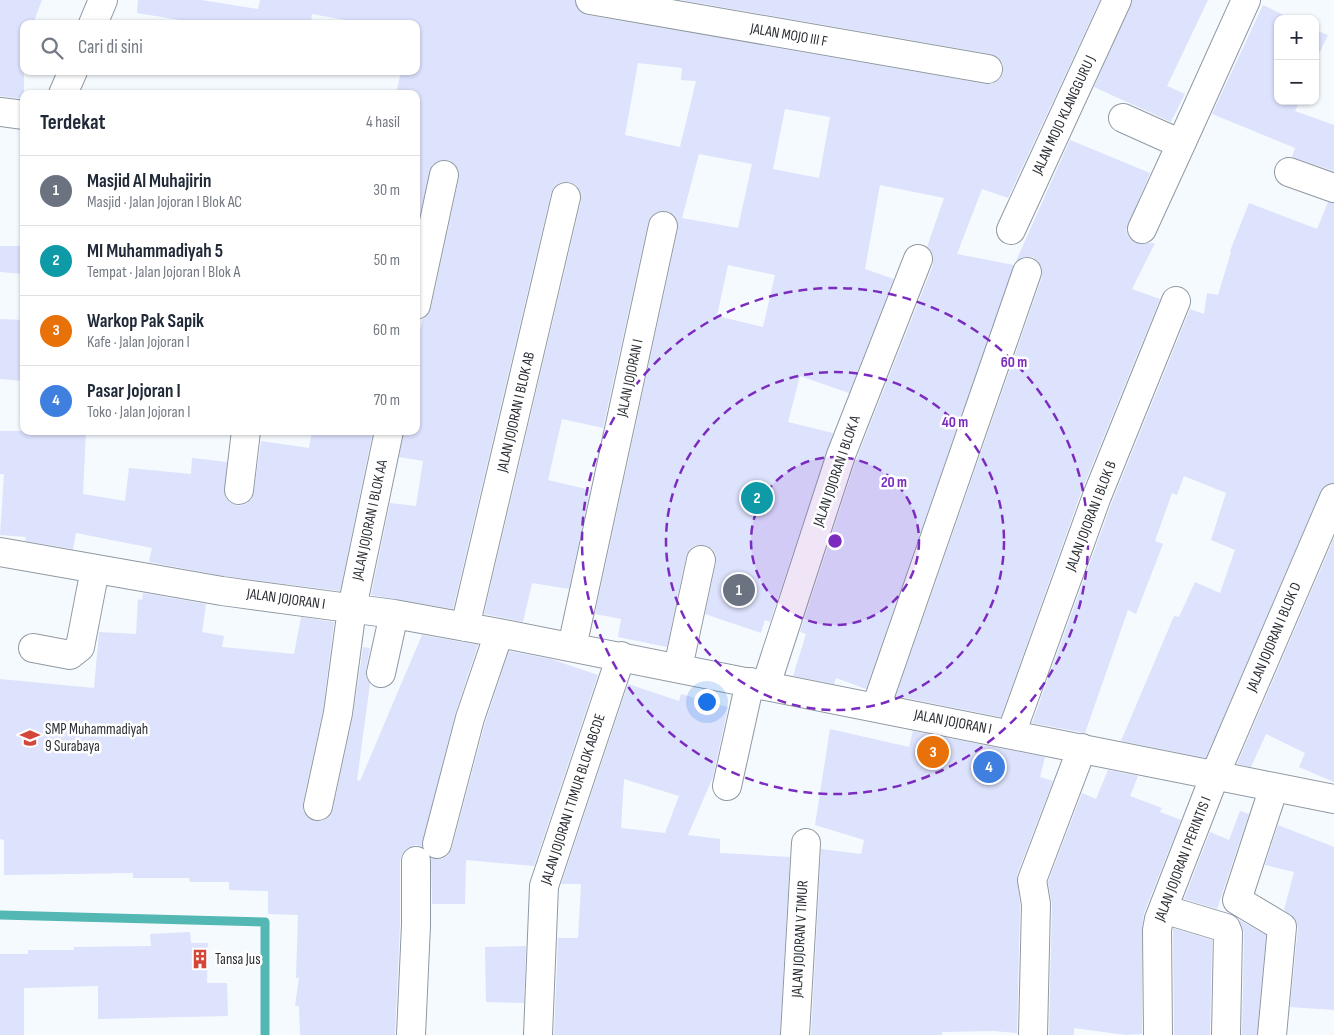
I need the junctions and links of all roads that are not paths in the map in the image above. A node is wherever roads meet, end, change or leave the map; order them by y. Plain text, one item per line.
1 (103, 0) edge
2 (590, 0) edge
3 (1117, 0) edge
4 (1246, 0) edge
5 (95, 20) edge
6 (988, 69) dead end
7 (71, 75) edge
8 (65, 90) edge
9 (0, 112) edge
10 (20, 114) edge
11 (1123, 118) dead end
12 (1181, 144) junction
13 (1289, 172) dead end
14 (444, 175) dead end
15 (1334, 188) edge
16 (566, 197) dead end
17 (663, 226) dead end
18 (1142, 228) dead end
19 (1011, 230) dead end
20 (918, 259) dead end
21 (1026, 272) dead end
22 (420, 286) edge
23 (1176, 301) dead end
24 (246, 435) edge
25 (388, 435) edge
26 (239, 490) dead end
27 (1334, 498) edge
28 (0, 552) edge
29 (701, 560) dead end
30 (95, 569) junction
31 (352, 608) junction
32 (394, 614) junction
33 (465, 627) junction
34 (498, 633) junction
35 (572, 647) junction
36 (33, 648) dead end
37 (621, 656) junction
38 (678, 668) junction
39 (381, 673) dead end
40 (758, 684) junction
41 (876, 707) junction
42 (1011, 734) junction
43 (1082, 748) junction
44 (1215, 775) junction
45 (727, 786) dead end
46 (1274, 787) junction
47 (1333, 797) edge
48 (318, 806) dead end
49 (806, 843) dead end
50 (437, 844) dead end
51 (416, 861) dead end
52 (1163, 909) junction
53 (411, 1035) edge
54 (538, 1035) edge
55 (796, 1035) edge
56 (1033, 1035) edge
57 (1158, 1035) edge
58 (1226, 1035) edge
59 (1272, 1035) edge

1 - 5 street
2 - 6 street, JALAN MOJO III F
3 - 19 street, JALAN MOJO KLANGGURU J
4 - 12 street
7 - 8 street
9 - 10 street
11 - 12 street
12 - 18 street
13 - 15 street
14 - 22 street
16 - 33 street, JALAN JOJORAN I BLOK AB
17 - 35 street, JALAN JOJORAN I
20 - 40 street, JALAN JOJORAN I BLOK A
21 - 41 street
23 - 42 street, JALAN JOJORAN I BLOK B
24 - 26 street
25 - 31 street, JALAN JOJORAN I BLOK AA
27 - 44 street, JALAN JOJORAN I BLOK D
28 - 30 street, JALAN JOJORAN I
29 - 38 street
30 - 31 street, JALAN JOJORAN I
30 - 36 street
31 - 32 street, JALAN JOJORAN I
31 - 48 street, JALAN JOJORAN I BLOK AA
32 - 33 street, JALAN JOJORAN I
32 - 39 street
33 - 34 street, JALAN JOJORAN I
34 - 35 street, JALAN JOJORAN I
34 - 50 street
35 - 37 street, JALAN JOJORAN I
37 - 38 street, JALAN JOJORAN I
37 - 54 street, JALAN JOJORAN I TIMUR BLOK ABCDE
38 - 40 street, JALAN JOJORAN I
40 - 41 street, JALAN JOJORAN I
40 - 45 street, JALAN JOJORAN I BLOK A
41 - 42 street, JALAN JOJORAN I
42 - 43 street, JALAN JOJORAN I
43 - 44 street, JALAN JOJORAN I
43 - 56 street
44 - 46 street, JALAN JOJORAN I
44 - 52 street, JALAN JOJORAN I PERINTIS I
46 - 47 street, JALAN JOJORAN I
46 - 59 street
49 - 55 street, JALAN JOJORAN V TIMUR
51 - 53 street
52 - 57 street, JALAN JOJORAN I PERINTIS I
52 - 58 street

